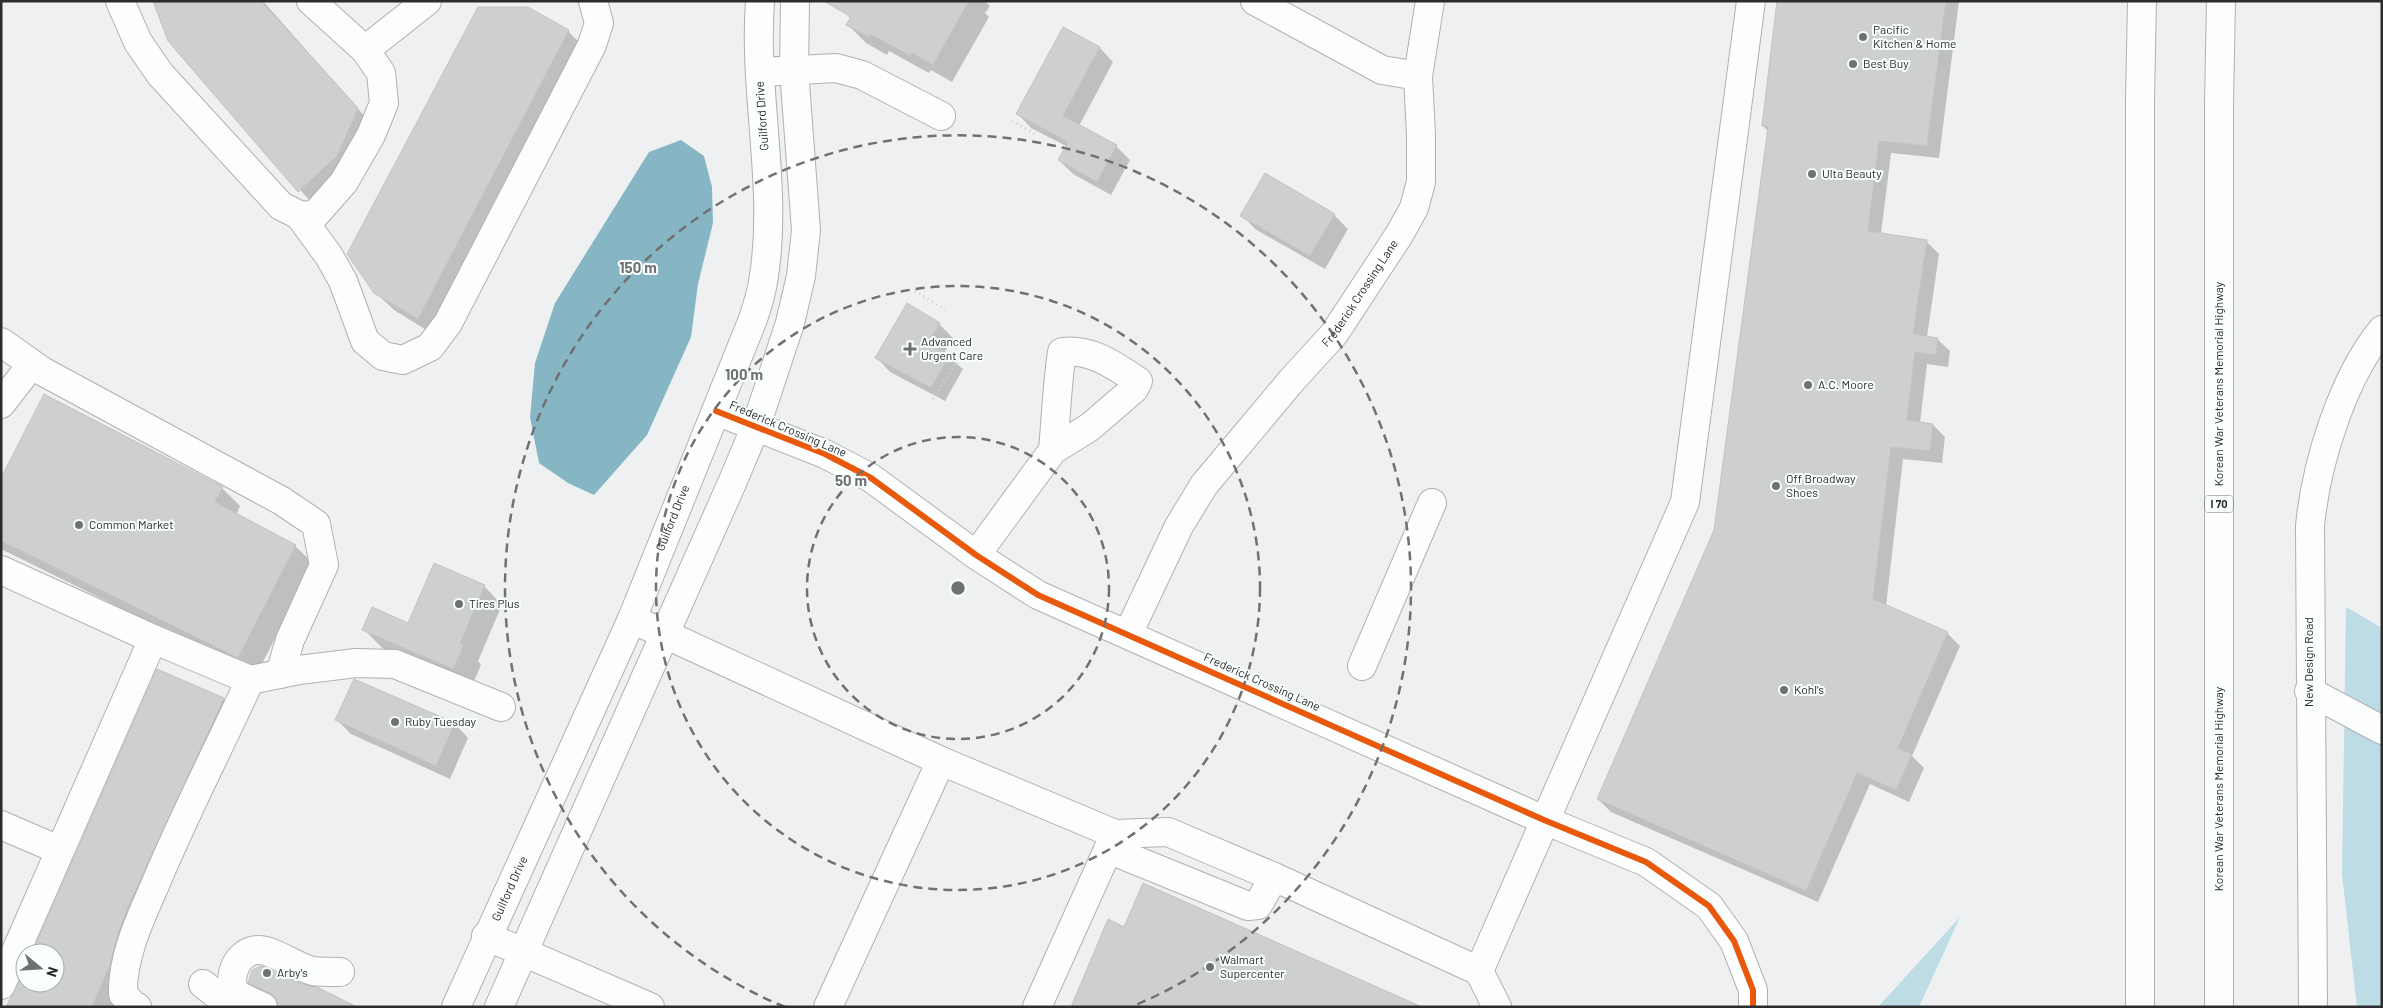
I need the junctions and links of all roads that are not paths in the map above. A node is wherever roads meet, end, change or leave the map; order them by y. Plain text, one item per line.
1 (120, 1) edge
2 (311, 1) edge
3 (427, 1) edge
4 (593, 1) edge
5 (760, 1) edge
6 (795, 1) edge
7 (1254, 1) edge
8 (1430, 1) edge
9 (1751, 1) edge
10 (2142, 1) edge
11 (2222, 1) edge
12 (365, 50) junction
13 (794, 70) junction
14 (760, 72) junction
15 (1418, 76) junction
16 (941, 116) dead end
17 (299, 215) junction
18 (2381, 330) edge
19 (1, 342) edge
20 (32, 364) junction
21 (1, 404) edge
22 (716, 412) junction
23 (756, 426) junction
24 (1053, 450) dead end
25 (1432, 503) dead end
26 (976, 555) junction
27 (1, 570) edge
28 (632, 619) junction
29 (1128, 634) junction
30 (666, 635) junction
31 (153, 639) junction
32 (1362, 666) dead end
33 (280, 674) junction
34 (250, 680) junction
35 (2310, 691) junction
36 (501, 707) dead end
37 (2382, 730) edge
38 (941, 761) junction
39 (1544, 820) junction
40 (1, 825) edge
41 (1112, 842) junction
42 (59, 850) junction
43 (1274, 877) junction
44 (486, 936) junction
45 (523, 953) junction
46 (340, 972) dead end
47 (1479, 972) junction
48 (203, 984) dead end
49 (1, 985) edge
50 (130, 1000) edge
51 (232, 1007) edge
52 (262, 1007) edge
53 (456, 1007) edge
54 (499, 1007) edge
55 (650, 1007) edge
56 (828, 1007) edge
57 (1037, 1007) edge
58 (1497, 1007) edge
59 (1753, 1007) edge
60 (2140, 1007) edge
61 (2219, 1007) edge
62 (2313, 1007) edge

1 - 17 main road
2 - 12 main road
3 - 12 main road
4 - 17 main road
5 - 14 main road, Guilford Drive
6 - 13 main road
7 - 15 main road
8 - 15 main road, Frederick Crossing Lane
9 - 39 main road
10 - 60 main road
11 - 61 main road, Korean War Veterans Memorial Highway / I 70
12 - 17 main road
13 - 14 main road
13 - 16 main road
13 - 23 main road
14 - 22 main road, Guilford Drive
15 - 29 main road, Frederick Crossing Lane
18 - 35 main road, New Design Road
19 - 20 main road
20 - 21 main road
20 - 33 main road
22 - 23 main road, Frederick Crossing Lane
22 - 28 main road, Guilford Drive
23 - 26 main road, Frederick Crossing Lane
23 - 30 main road
24 - 26 main road
25 - 32 main road
26 - 29 main road, Frederick Crossing Lane
27 - 31 main road
28 - 30 main road
28 - 44 main road, Guilford Drive
29 - 39 main road, Frederick Crossing Lane
30 - 38 main road
30 - 45 main road
31 - 34 main road
31 - 42 main road
33 - 34 main road
33 - 36 main road
34 - 50 main road
35 - 37 main road
35 - 62 main road, New Design Road
38 - 41 main road
38 - 56 main road
39 - 47 main road
39 - 59 main road, Frederick Crossing Lane
40 - 42 main road
41 - 43 main road
41 - 43 main road
41 - 57 main road
42 - 49 main road
43 - 47 main road
44 - 45 main road
44 - 53 main road, Guilford Drive
45 - 54 main road
45 - 55 main road
46 - 52 main road
47 - 58 main road
48 - 51 main road

